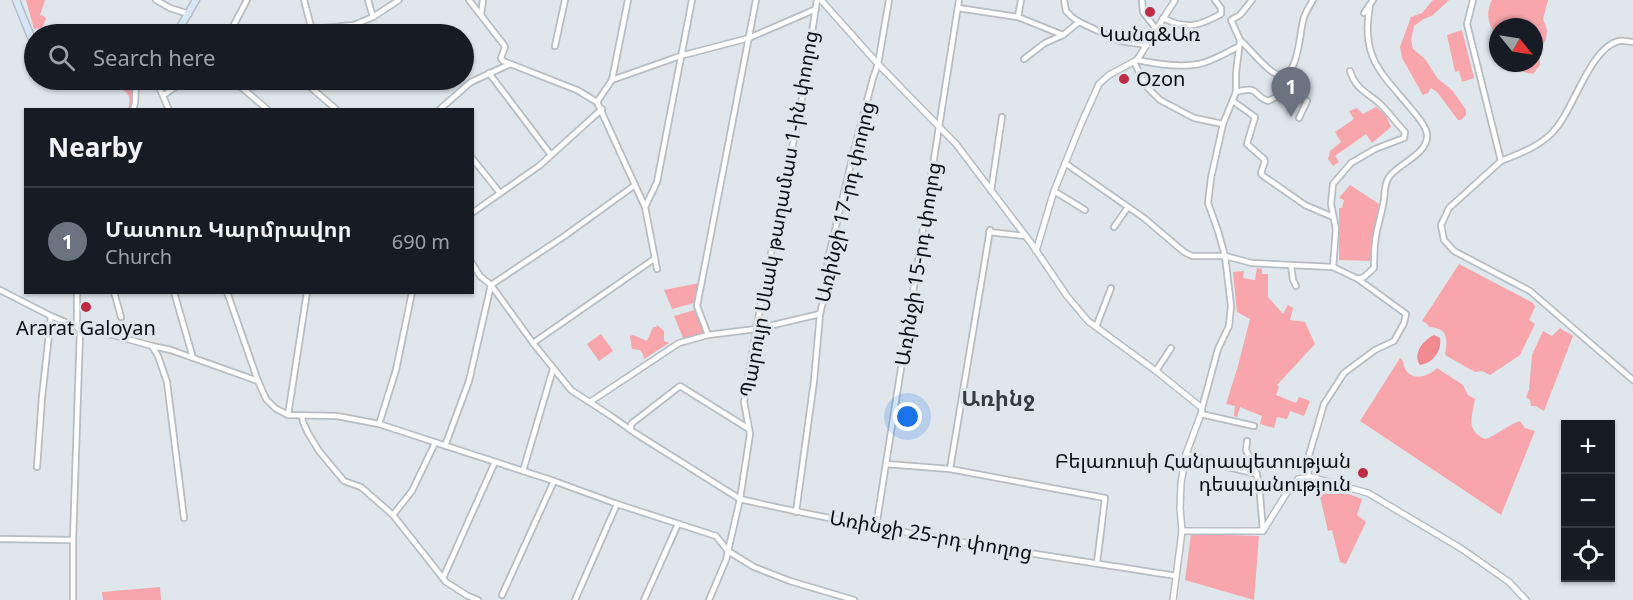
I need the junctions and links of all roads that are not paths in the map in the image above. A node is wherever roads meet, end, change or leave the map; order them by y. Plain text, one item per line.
1 (16, 0) edge
2 (156, 0) edge
3 (196, 0) edge
4 (247, 0) edge
5 (303, 0) edge
6 (368, 0) edge
7 (399, 0) edge
8 (469, 0) edge
9 (483, 0) edge
10 (565, 0) edge
11 (628, 0) edge
12 (692, 0) edge
13 (756, 0) edge
14 (819, 0) edge
15 (889, 0) edge
16 (959, 0) edge
17 (1021, 0) edge
18 (1064, 0) edge
19 (1142, 0) edge
20 (1175, 0) edge
21 (1215, 0) edge
22 (1252, 0) edge
23 (1313, 0) edge
24 (1473, 0) edge
25 (1372, 3) edge
26 (958, 8) junction
27 (816, 9) junction
28 (1364, 13) dead end
29 (189, 14) junction
30 (481, 15) junction
31 (372, 17) junction
32 (1018, 17) junction
33 (1163, 18) junction
34 (1079, 22) junction
35 (26, 24) edge
36 (182, 24) edge
37 (234, 24) edge
38 (310, 24) edge
39 (356, 24) edge
40 (1156, 29) junction
41 (1063, 35) junction
42 (749, 38) junction
43 (1240, 40) junction
44 (1633, 42) edge
45 (1147, 45) junction
46 (555, 46) dead end
47 (1238, 47) junction
48 (680, 56) junction
49 (1024, 59) dead end
50 (1135, 61) junction
51 (510, 64) junction
52 (878, 64) junction
53 (1350, 71) dead end
54 (489, 73) junction
55 (474, 80) edge
56 (612, 80) junction
57 (136, 90) edge
58 (161, 90) edge
59 (172, 90) edge
60 (245, 90) edge
61 (314, 90) edge
62 (461, 90) edge
63 (1236, 92) junction
64 (164, 96) junction
65 (1233, 101) junction
66 (597, 102) junction
67 (134, 108) edge
68 (168, 108) edge
69 (266, 108) edge
70 (336, 108) edge
71 (441, 108) edge
72 (602, 110) junction
73 (1002, 117) dead end
74 (1299, 118) dead end
75 (1223, 124) junction
76 (940, 127) junction
77 (551, 155) junction
78 (474, 161) edge
79 (1501, 161) junction
80 (1065, 163) junction
81 (635, 185) junction
82 (991, 191) junction
83 (1054, 191) junction
84 (500, 194) junction
85 (645, 207) junction
86 (1128, 207) junction
87 (1085, 210) dead end
88 (474, 212) edge
89 (1333, 217) junction
90 (1114, 227) dead end
91 (1025, 236) junction
92 (1036, 251) junction
93 (1225, 256) junction
94 (654, 259) junction
95 (474, 266) edge
96 (1291, 266) junction
97 (1333, 267) junction
98 (657, 269) dead end
99 (1358, 279) junction
100 (491, 285) junction
101 (1296, 286) dead end
102 (1111, 288) dead end
103 (0, 290) edge
104 (77, 294) edge
105 (115, 294) edge
106 (175, 294) edge
107 (228, 294) edge
108 (307, 294) edge
109 (412, 294) edge
110 (819, 314) junction
111 (51, 316) junction
112 (121, 317) dead end
113 (1096, 327) junction
114 (78, 329) junction
115 (756, 329) junction
116 (708, 335) junction
117 (533, 343) junction
118 (152, 346) junction
119 (1172, 348) dead end
120 (193, 358) junction
121 (553, 369) junction
122 (1156, 371) junction
123 (1633, 380) edge
124 (258, 381) junction
125 (590, 402) junction
126 (1201, 411) junction
127 (288, 415) junction
128 (302, 416) junction
129 (379, 424) junction
130 (1254, 426) dead end
131 (631, 429) junction
132 (749, 429) junction
133 (1247, 441) dead end
134 (435, 443) junction
135 (445, 446) junction
136 (1186, 453) junction
137 (495, 462) junction
138 (886, 464) junction
139 (37, 467) dead end
140 (950, 469) junction
141 (523, 471) junction
142 (1257, 474) junction
143 (1308, 477) junction
144 (554, 481) junction
145 (740, 499) junction
146 (617, 504) junction
147 (795, 512) junction
148 (393, 515) junction
149 (184, 518) dead end
150 (678, 524) junction
151 (876, 527) junction
152 (1182, 531) junction
153 (1263, 531) junction
154 (0, 539) edge
155 (73, 540) junction
156 (728, 551) junction
157 (1097, 563) junction
158 (1176, 576) junction
159 (442, 578) junction
160 (828, 592) junction
161 (502, 596) dead end
162 (466, 598) edge
163 (73, 600) edge
164 (478, 600) edge
165 (575, 600) edge
166 (644, 600) edge
167 (709, 600) edge
168 (826, 600) edge
169 (854, 600) edge
170 (1173, 600) edge
171 (1526, 600) edge

1 - 35 main road
2 - 29 street
3 - 29 main road
4 - 37 street
5 - 38 street
6 - 31 street
7 - 31 street
8 - 30 street
9 - 30 street
10 - 46 street
11 - 56 street
12 - 48 street
13 - 42 street
14 - 27 street, Պարույր Սևակ թաղամաս 1-ին փողոց
14 - 52 street
15 - 52 street, Առինջի 17-րդ փողոց
16 - 26 street, Առինջի 15-րդ փողոց
17 - 32 street
18 - 34 street
19 - 40 street
20 - 33 street
21 - 33 street
22 - 43 street
23 - 43 street
24 - 79 street
25 - 28 street
25 - 99 street
26 - 32 street
26 - 76 street, Առինջի 15-րդ փողոց
27 - 42 street
27 - 115 street, Պարույր Սևակ թաղամաս 1-ին փողոց
29 - 36 main road
30 - 51 street
31 - 39 street
32 - 41 street
33 - 40 street
34 - 41 street
34 - 45 street
40 - 45 street
41 - 49 street
42 - 48 street
42 - 116 street
43 - 47 street
44 - 79 street
45 - 50 street
47 - 50 street
47 - 63 street
48 - 56 street
48 - 85 street
50 - 75 street
50 - 80 street
51 - 54 street
51 - 66 street
52 - 76 street
52 - 110 street, Առինջի 17-րդ փողոց
53 - 89 street
54 - 55 street
54 - 77 street
56 - 66 street
57 - 67 street
58 - 64 street
59 - 64 street
60 - 69 street
61 - 70 street
62 - 71 street
63 - 65 street
63 - 74 street
64 - 68 street
65 - 75 street
65 - 89 street
66 - 72 street
72 - 77 street
72 - 81 street
73 - 82 street
75 - 93 street
76 - 82 street
76 - 138 street, Առինջի 15-րդ փողոց
77 - 84 street
78 - 84 street
79 - 123 street
80 - 83 street
80 - 86 street
81 - 85 street
81 - 100 street
82 - 91 street
83 - 87 street
83 - 92 street
84 - 88 street
85 - 94 street
86 - 90 street
86 - 93 street
89 - 97 street
91 - 92 street
91 - 140 street
92 - 113 street
93 - 96 street
93 - 126 street
94 - 98 street
94 - 117 street
95 - 100 street, Առինջի 25-րդ փողոց
96 - 97 street
96 - 101 street
97 - 99 street
99 - 143 street
100 - 117 street, Առինջի 25-րդ փողոց
100 - 135 street
102 - 113 street
103 - 111 street
104 - 114 street
105 - 112 street
106 - 120 street
107 - 124 street
108 - 127 street
109 - 129 street
110 - 115 street
110 - 147 street, Առինջի 17-րդ փողոց
111 - 114 street
111 - 139 street
113 - 122 street
114 - 118 street
114 - 155 street
115 - 116 street
115 - 132 street, Պարույր Սևակ թաղամաս 1-ին փողոց
116 - 125 street
117 - 121 street, Առինջի 25-րդ փողոց
118 - 120 street
118 - 149 street
119 - 122 street
120 - 124 street
121 - 125 street, Առինջի 25-րդ փողոց
121 - 141 street
122 - 126 street
124 - 127 street
125 - 131 street, Առինջի 25-րդ փողոց
126 - 130 street
126 - 136 street
127 - 128 street
128 - 129 street
128 - 148 street
129 - 134 street
131 - 132 street
131 - 145 street, Առինջի 25-րդ փողոց
132 - 145 street, Պարույր Սևակ թաղամաս 1-ին փողոց
133 - 142 street
134 - 135 street
134 - 148 street
135 - 137 street
136 - 142 street
136 - 152 street
137 - 141 street
137 - 159 street
138 - 140 street
138 - 151 street, Առինջի 15-րդ փողոց
140 - 157 street
141 - 144 street
142 - 153 street
143 - 153 street
143 - 171 street
144 - 146 street
144 - 161 street
145 - 147 street, Առինջի 25-րդ փողոց
145 - 156 street
146 - 150 street
146 - 165 street
147 - 151 street, Առինջի 25-րդ փողոց
148 - 159 street
150 - 156 street
150 - 166 street
151 - 157 street, Առինջի 25-րդ փողոց
152 - 153 street
152 - 158 street
154 - 155 street
155 - 163 street
156 - 160 street
156 - 167 street
157 - 158 street, Առինջի 25-րդ փողոց
158 - 170 street
159 - 162 street
160 - 168 street
160 - 169 street
162 - 164 street

